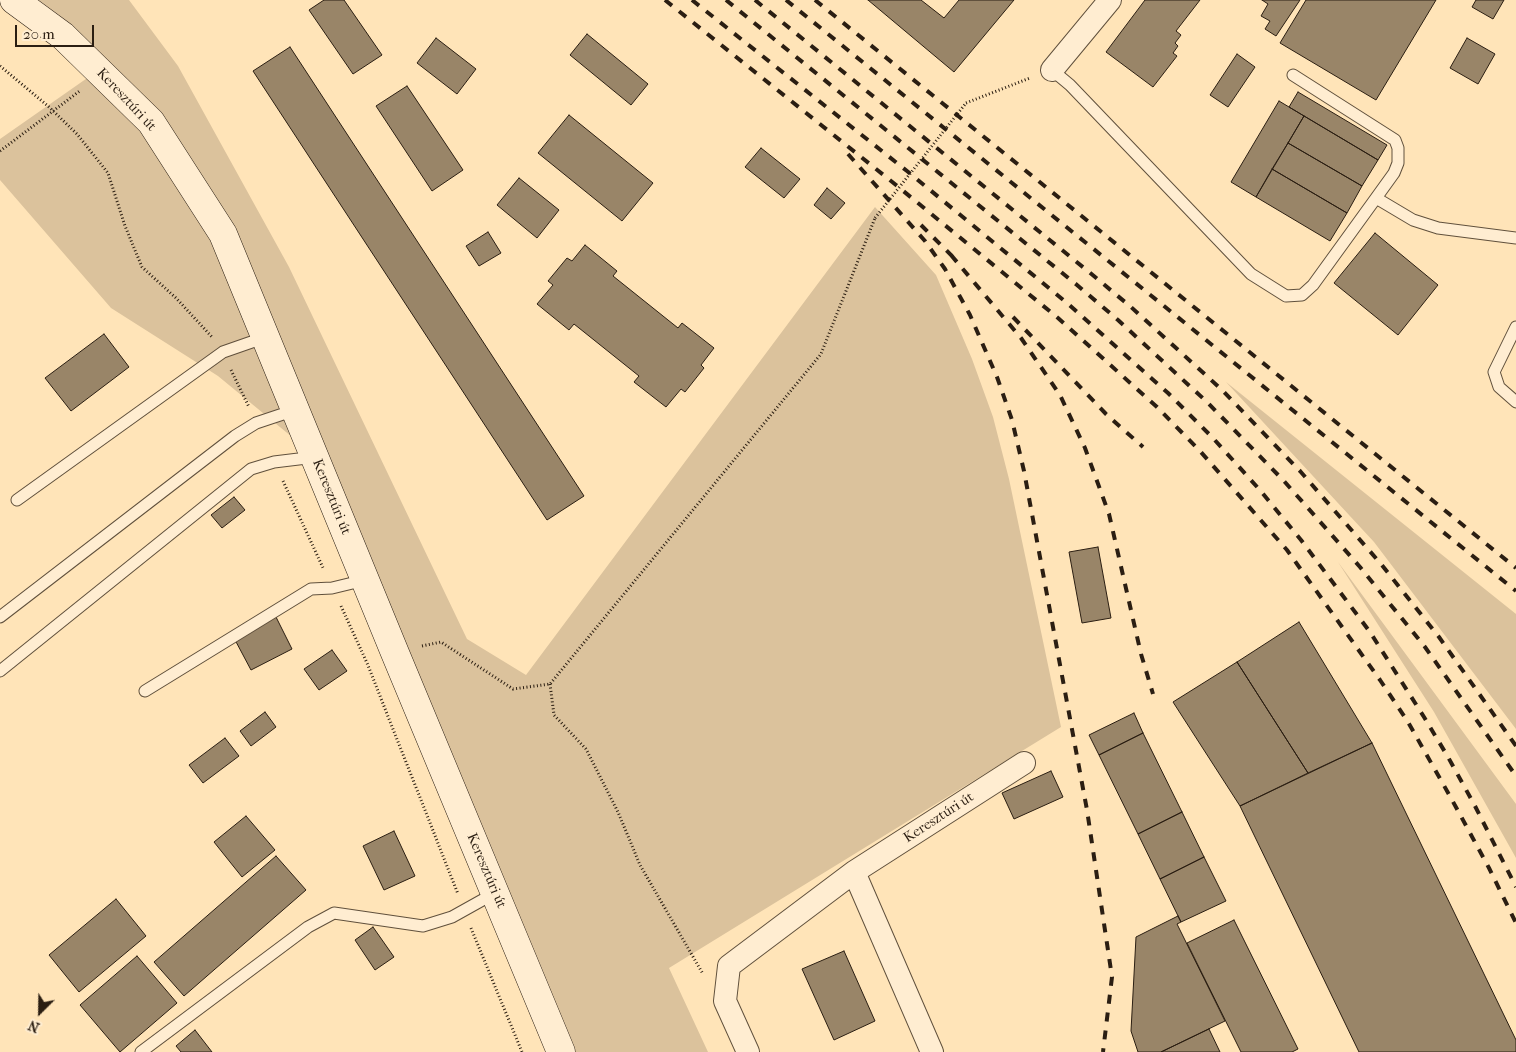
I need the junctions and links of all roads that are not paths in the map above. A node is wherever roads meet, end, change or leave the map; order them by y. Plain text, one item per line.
1 (1110, 0) edge
2 (18, 1) edge
3 (1052, 70) joint
4 (1293, 74) dead end
5 (1376, 198) junction
6 (1516, 238) edge
7 (1516, 327) edge
8 (266, 337) junction
9 (1516, 402) edge
10 (295, 410) junction
11 (315, 457) junction
12 (17, 500) dead end
13 (365, 580) junction
14 (0, 617) edge
15 (0, 670) edge
16 (145, 691) dead end
17 (1024, 763) dead end
18 (854, 872) junction
19 (494, 893) junction
20 (141, 1052) edge
21 (561, 1052) edge
22 (748, 1052) edge
23 (932, 1052) edge

1 - 3 street
2 - 8 main road, Keresztúri út
3 - 5 lane
4 - 5 lane
5 - 6 lane
7 - 9 lane
8 - 10 main road, Keresztúri út
8 - 12 lane
10 - 11 main road, Keresztúri út
10 - 14 lane
11 - 13 main road, Keresztúri út
11 - 15 lane
13 - 16 lane
13 - 19 main road, Keresztúri út
17 - 18 street, Keresztúri út
18 - 22 street, Keresztúri út
18 - 23 street
19 - 20 lane
19 - 21 main road, Keresztúri út

